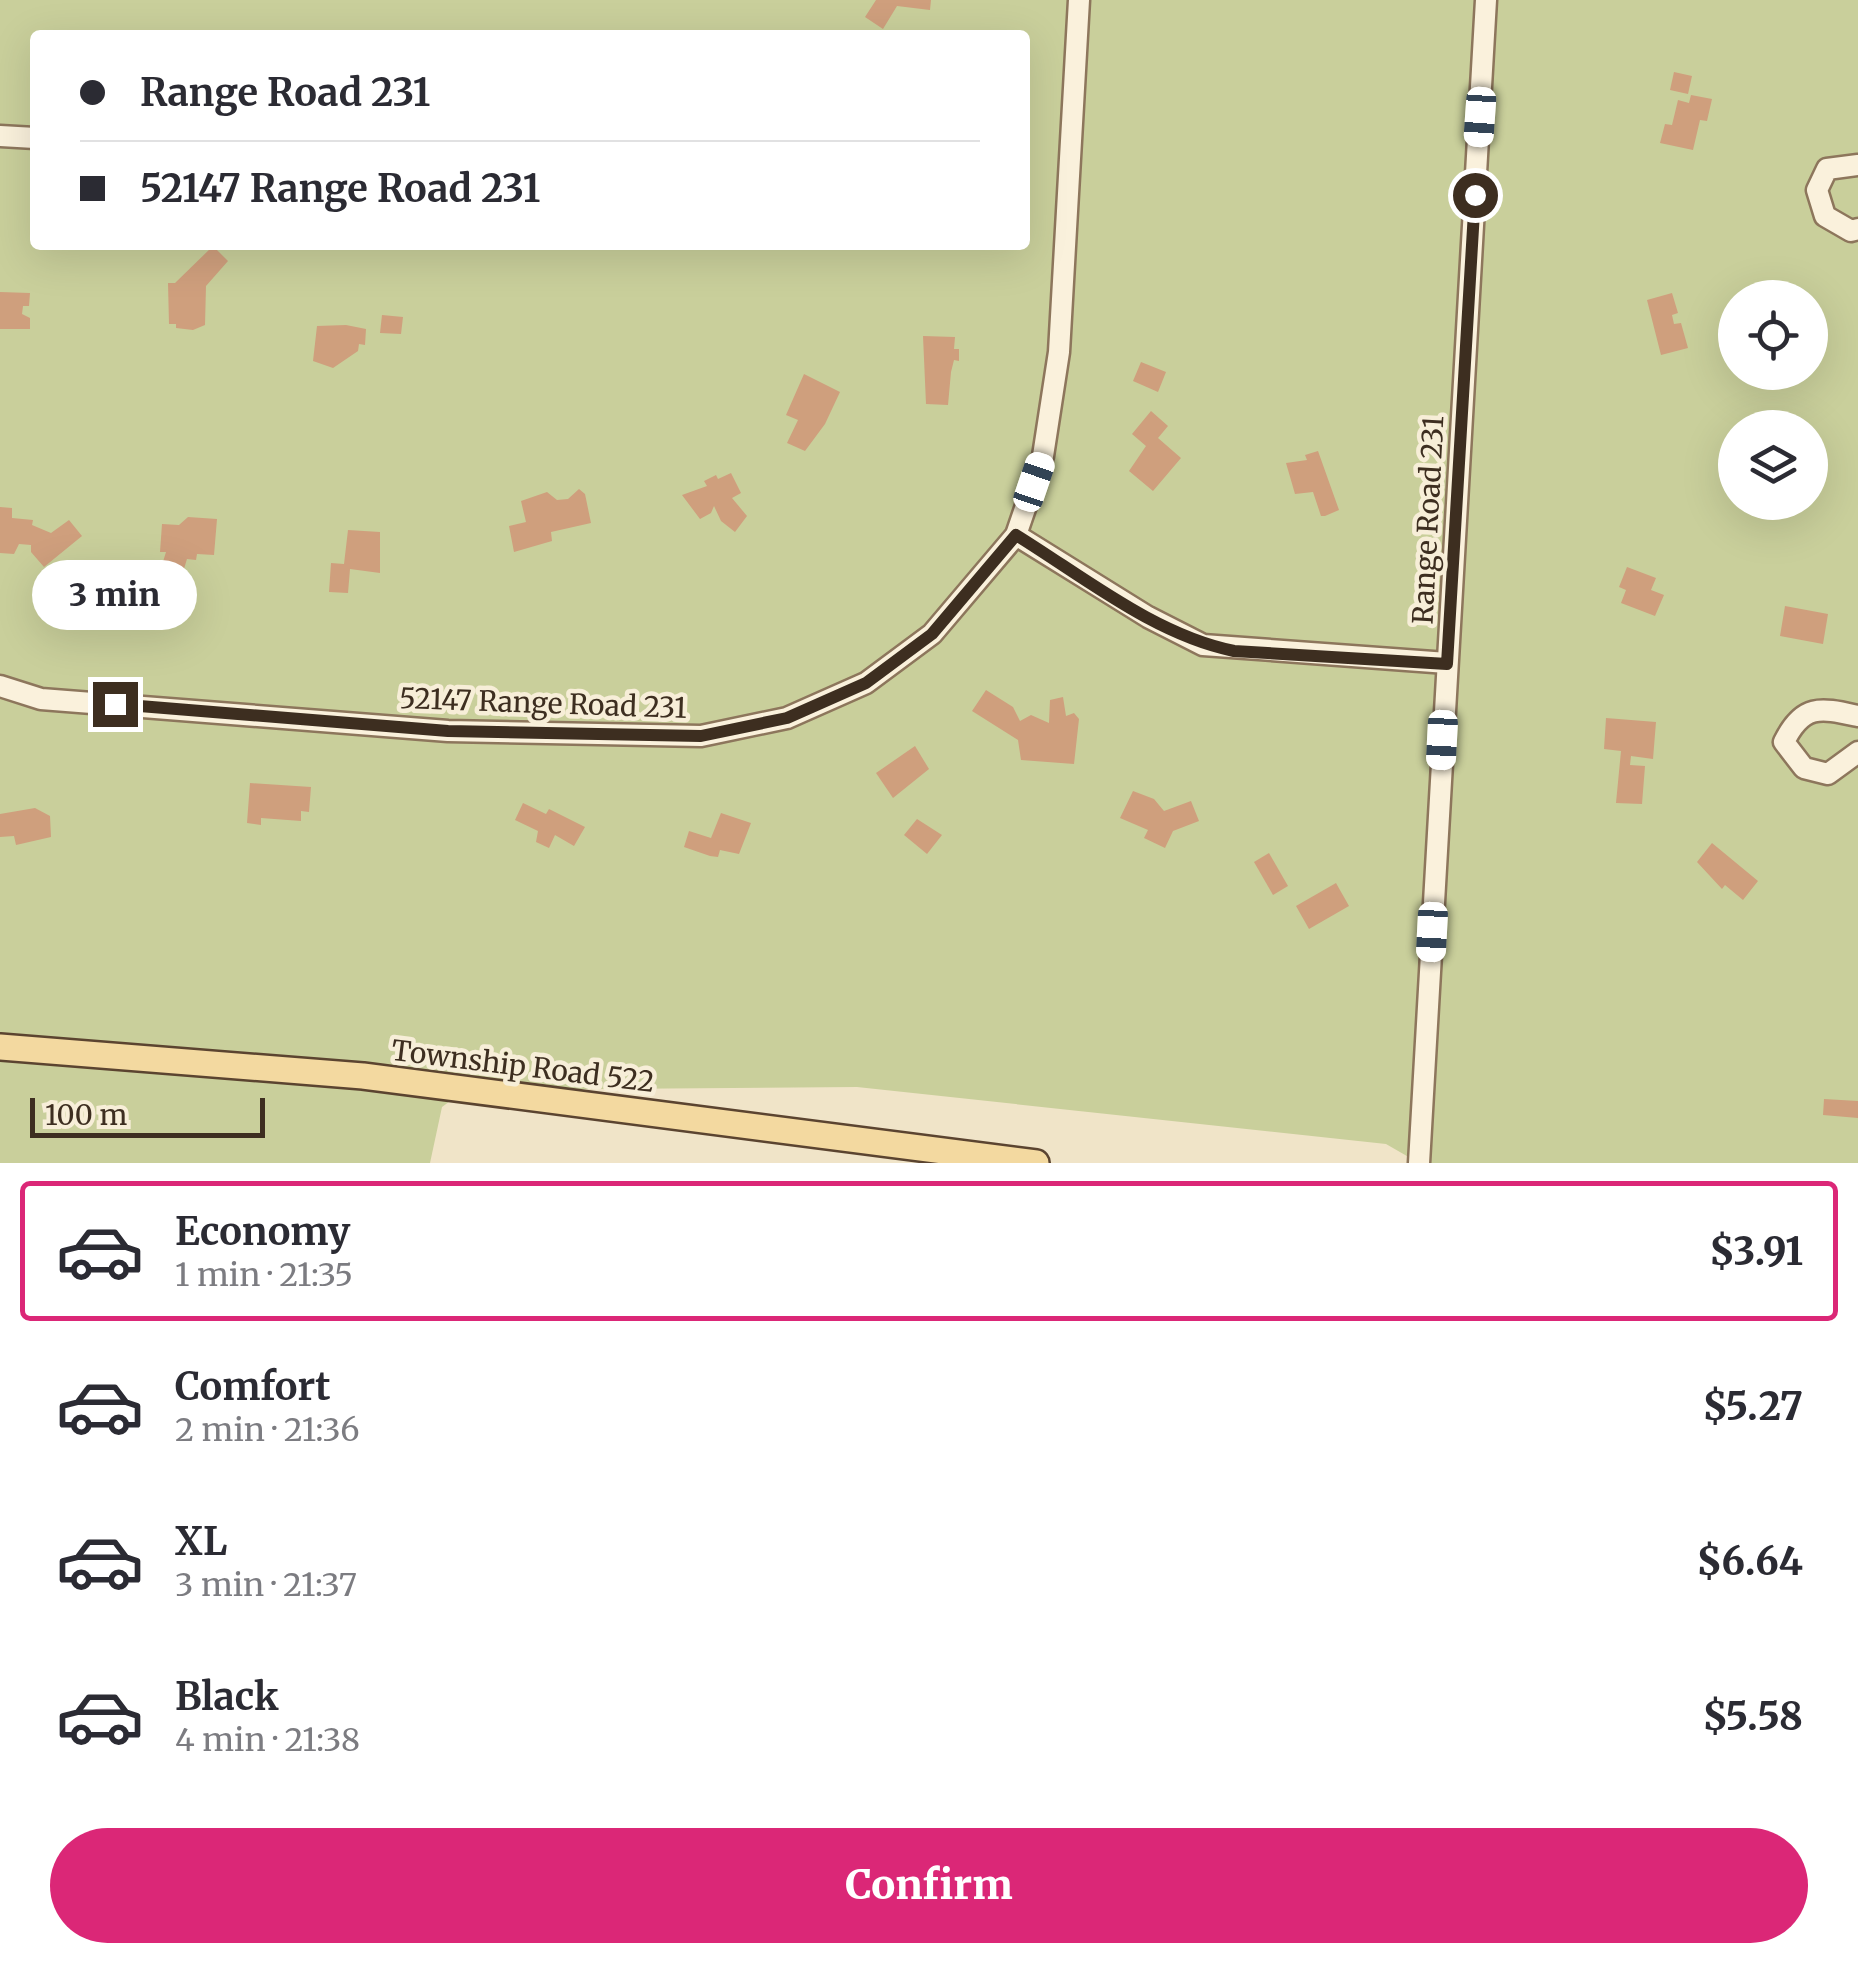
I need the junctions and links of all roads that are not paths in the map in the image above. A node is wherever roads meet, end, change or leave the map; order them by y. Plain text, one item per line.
1 (1080, 0) edge
2 (1486, 0) edge
3 (0, 136) edge
4 (30, 138) edge
5 (1858, 165) edge
6 (1858, 229) edge
7 (1016, 535) junction
8 (1447, 664) junction
9 (0, 686) edge
10 (1858, 716) edge
11 (1858, 752) edge
12 (0, 1048) edge
13 (1036, 1163) edge
14 (1419, 1163) edge

1 - 7 street, 52147 Range Road 231
2 - 8 street, Range Road 231
3 - 4 street
5 - 6 street
7 - 8 street
7 - 9 street, 52147 Range Road 231
8 - 14 street, Range Road 231
10 - 11 street
12 - 13 main road, Township Road 522

